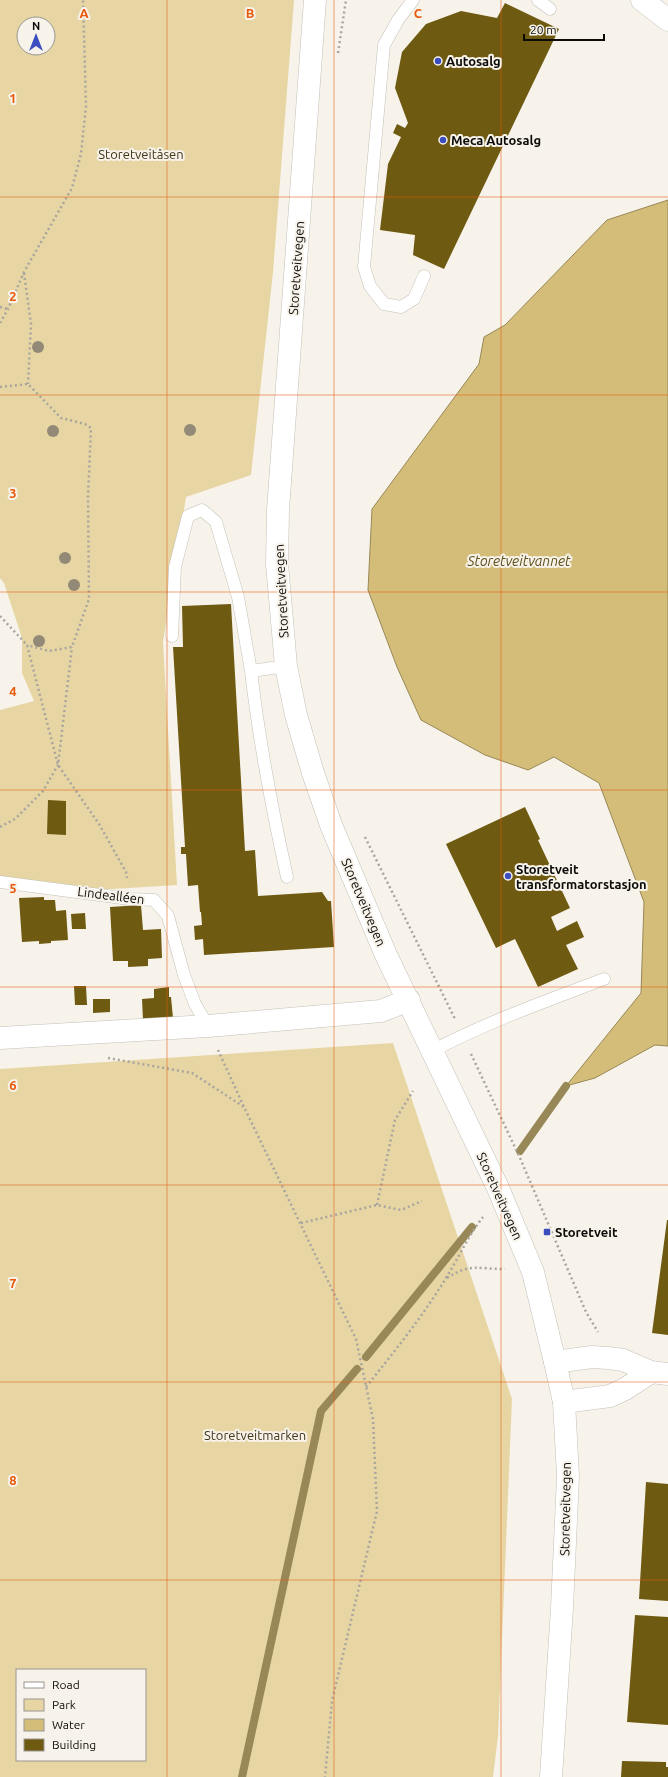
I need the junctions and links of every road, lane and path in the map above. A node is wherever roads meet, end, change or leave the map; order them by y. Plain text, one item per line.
1 (83, 0) edge
2 (315, 0) edge
3 (346, 0) edge
4 (413, 0) edge
5 (538, 0) edge
6 (642, 0) edge
7 (550, 9) dead end
8 (668, 20) edge
9 (337, 61) dead end
10 (24, 272) junction
11 (424, 276) dead end
12 (0, 307) edge
13 (8, 309) junction
14 (0, 323) edge
15 (28, 384) dead end
16 (0, 388) edge
17 (0, 616) edge
18 (172, 636) dead end
19 (28, 645) junction
20 (72, 647) junction
21 (286, 666) junction
22 (251, 671) junction
23 (58, 765) junction
24 (0, 827) edge
25 (365, 836) dead end
26 (287, 877) dead end
27 (0, 882) edge
28 (127, 884) dead end
29 (604, 979) dead end
30 (409, 1000) junction
31 (208, 1026) junction
32 (462, 1035) junction
33 (0, 1038) edge
34 (432, 1051) junction
35 (105, 1058) dead end
36 (413, 1091) dead end
37 (244, 1107) junction
38 (422, 1201) dead end
39 (377, 1205) junction
40 (484, 1215) dead end
41 (301, 1223) junction
42 (505, 1269) dead end
43 (446, 1278) junction
44 (601, 1337) dead end
45 (555, 1362) junction
46 (660, 1373) edge
47 (366, 1387) junction
48 (564, 1402) junction
49 (325, 1777) edge
50 (551, 1777) edge

1 - 10 path
2 - 21 main road, Storetveitvegen
3 - 9 path
4 - 11 lane
5 - 7 lane
6 - 8 main road
10 - 13 path
10 - 15 path
12 - 13 path
13 - 14 path
16 - 20 path
17 - 19 path
18 - 22 lane
19 - 20 path
19 - 23 path
20 - 23 path
21 - 22 lane
21 - 30 main road, Storetveitvegen
22 - 26 lane
23 - 24 path
23 - 28 path
25 - 32 path
27 - 31 lane, Lindealléen
29 - 32 lane
30 - 31 main road
30 - 34 main road, Storetveitvegen
31 - 33 main road
31 - 37 path
32 - 34 lane
32 - 44 path
34 - 45 main road, Storetveitvegen
35 - 37 path
36 - 39 path
37 - 41 path
38 - 39 path
39 - 41 path
40 - 43 path
41 - 47 path
42 - 43 path
43 - 47 path
45 - 46 main road
45 - 48 main road, Storetveitvegen
46 - 48 main road
47 - 49 path
48 - 50 main road, Storetveitvegen

